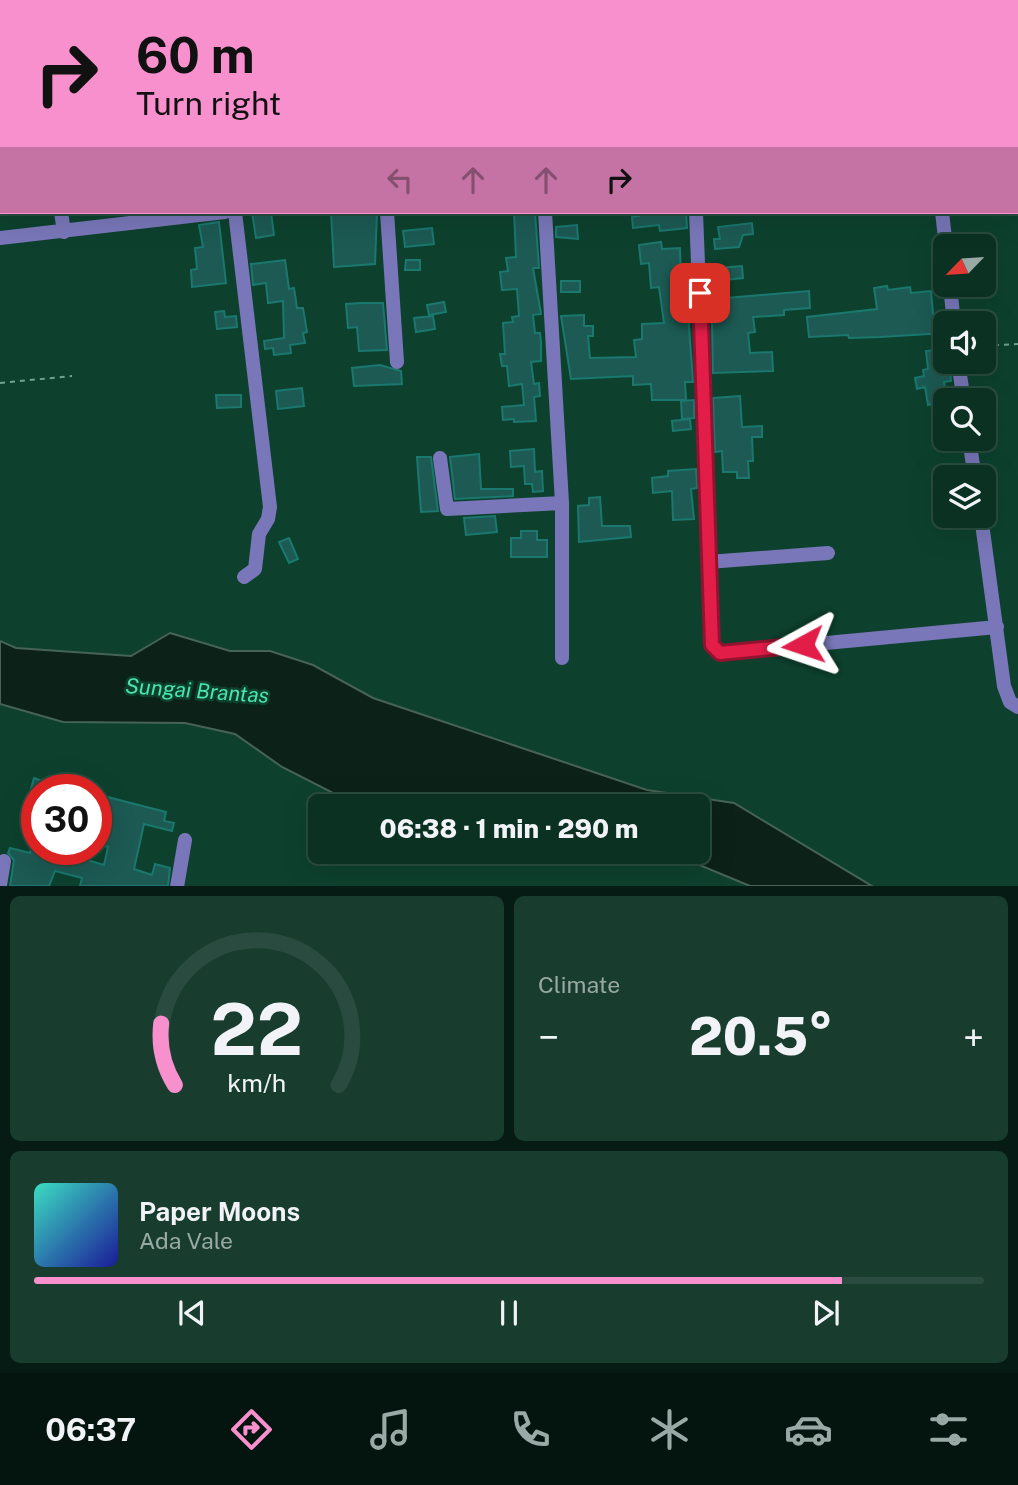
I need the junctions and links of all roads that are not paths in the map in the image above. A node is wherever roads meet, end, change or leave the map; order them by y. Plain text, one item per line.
1 (61, 214) edge
2 (209, 214) edge
3 (235, 214) edge
4 (387, 214) edge
5 (545, 214) edge
6 (696, 214) edge
7 (942, 214) edge
8 (64, 232) junction
9 (945, 234) edge
10 (0, 238) edge
11 (397, 362) dead end
12 (440, 458) dead end
13 (562, 503) junction
14 (983, 528) edge
15 (828, 553) dead end
16 (708, 562) junction
17 (244, 577) dead end
18 (997, 628) junction
19 (562, 658) dead end
20 (1018, 707) edge
21 (185, 840) dead end
22 (4, 862) dead end
23 (0, 885) edge
24 (177, 886) edge

1 - 8 street
2 - 8 street
3 - 17 street
4 - 11 street
5 - 13 street
6 - 16 street
7 - 9 street
8 - 10 street
12 - 13 street
13 - 19 street
14 - 18 street
15 - 16 street
16 - 18 street
18 - 20 street
21 - 24 street
22 - 23 street

